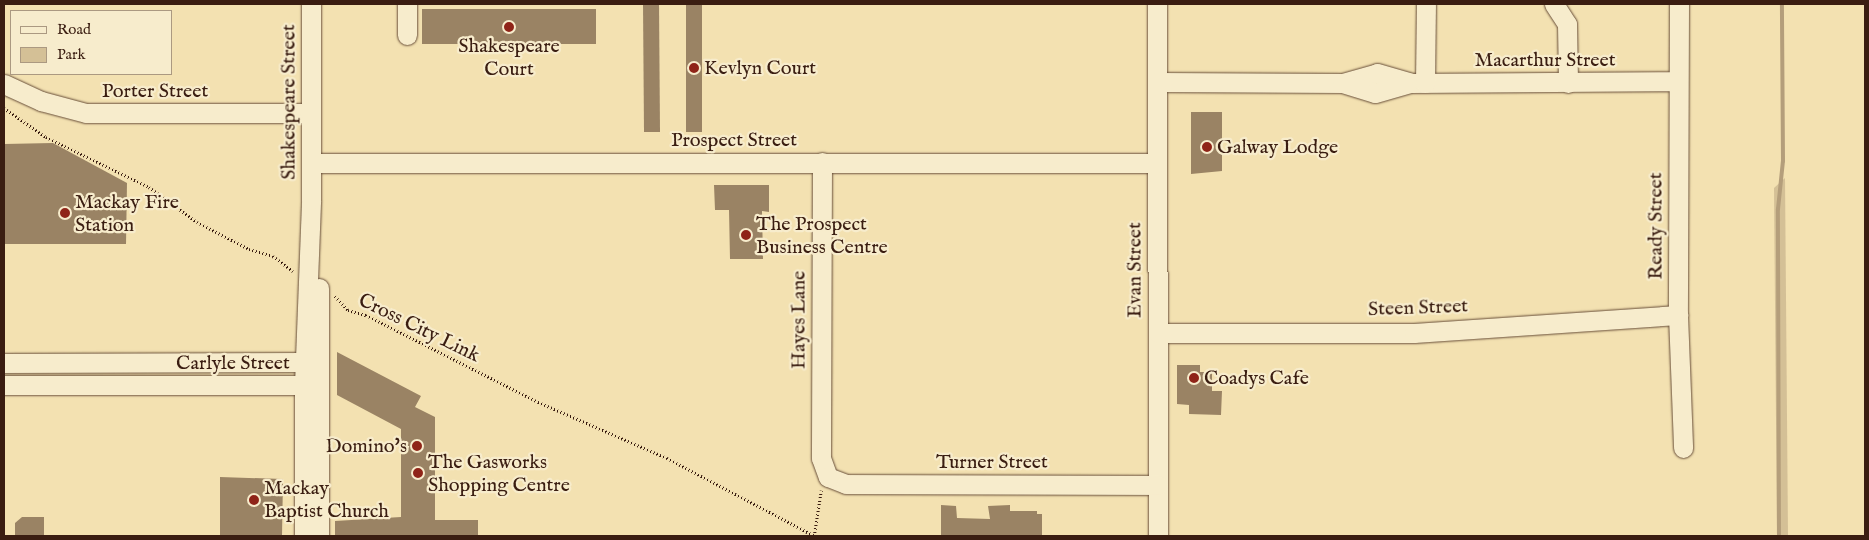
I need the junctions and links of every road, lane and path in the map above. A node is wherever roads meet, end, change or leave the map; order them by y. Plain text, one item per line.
1 (311, 4) edge
2 (407, 4) edge
3 (1157, 4) edge
4 (1426, 4) edge
5 (1554, 4) edge
6 (1679, 4) edge
7 (407, 35) dead end
8 (1678, 81) junction
9 (1158, 82) junction
10 (1419, 83) junction
11 (1568, 83) junction
12 (4, 84) edge
13 (4, 108) edge
14 (311, 113) junction
15 (822, 162) junction
16 (311, 163) junction
17 (1157, 163) junction
18 (311, 200) junction
19 (293, 277) dead end
20 (320, 296) junction
21 (1678, 315) junction
22 (1158, 333) junction
23 (274, 362) junction
24 (4, 363) edge
25 (312, 366) junction
26 (4, 385) edge
27 (274, 385) junction
28 (304, 385) junction
29 (1683, 448) dead end
30 (828, 476) junction
31 (1158, 484) junction
32 (304, 536) edge
33 (319, 536) edge
34 (814, 536) edge
35 (1158, 536) edge

1 - 14 street, Shakespeare Street
2 - 7 street
3 - 9 street, Evan Street
4 - 10 street
5 - 11 street
6 - 8 street, Ready Street
8 - 11 street, Macarthur Street
8 - 21 street, Ready Street
9 - 10 street, Macarthur Street
9 - 17 street, Evan Street
10 - 11 street, Macarthur Street
12 - 14 street, Porter Street
13 - 19 path
14 - 16 street, Shakespeare Street
15 - 16 street, Prospect Street
15 - 17 street, Prospect Street
15 - 30 street, Hayes Lane
16 - 18 street, Shakespeare Street
17 - 22 street, Evan Street
18 - 20 street, Shakespeare Street
18 - 25 street, Shakespeare Street
20 - 25 street, Shakespeare Street
20 - 34 path, Cross City Link
21 - 22 street, Steen Street
21 - 29 street, Ready Street
22 - 31 street, Evan Street
23 - 24 street, Carlyle Street
23 - 25 street, Carlyle Street
23 - 27 street
25 - 28 street, Shakespeare Street
25 - 33 street, Shakespeare Street
26 - 27 street, Carlyle Street
27 - 28 street, Carlyle Street
28 - 32 street, Shakespeare Street
30 - 31 street, Turner Street
30 - 34 path
31 - 35 street, Evan Street

